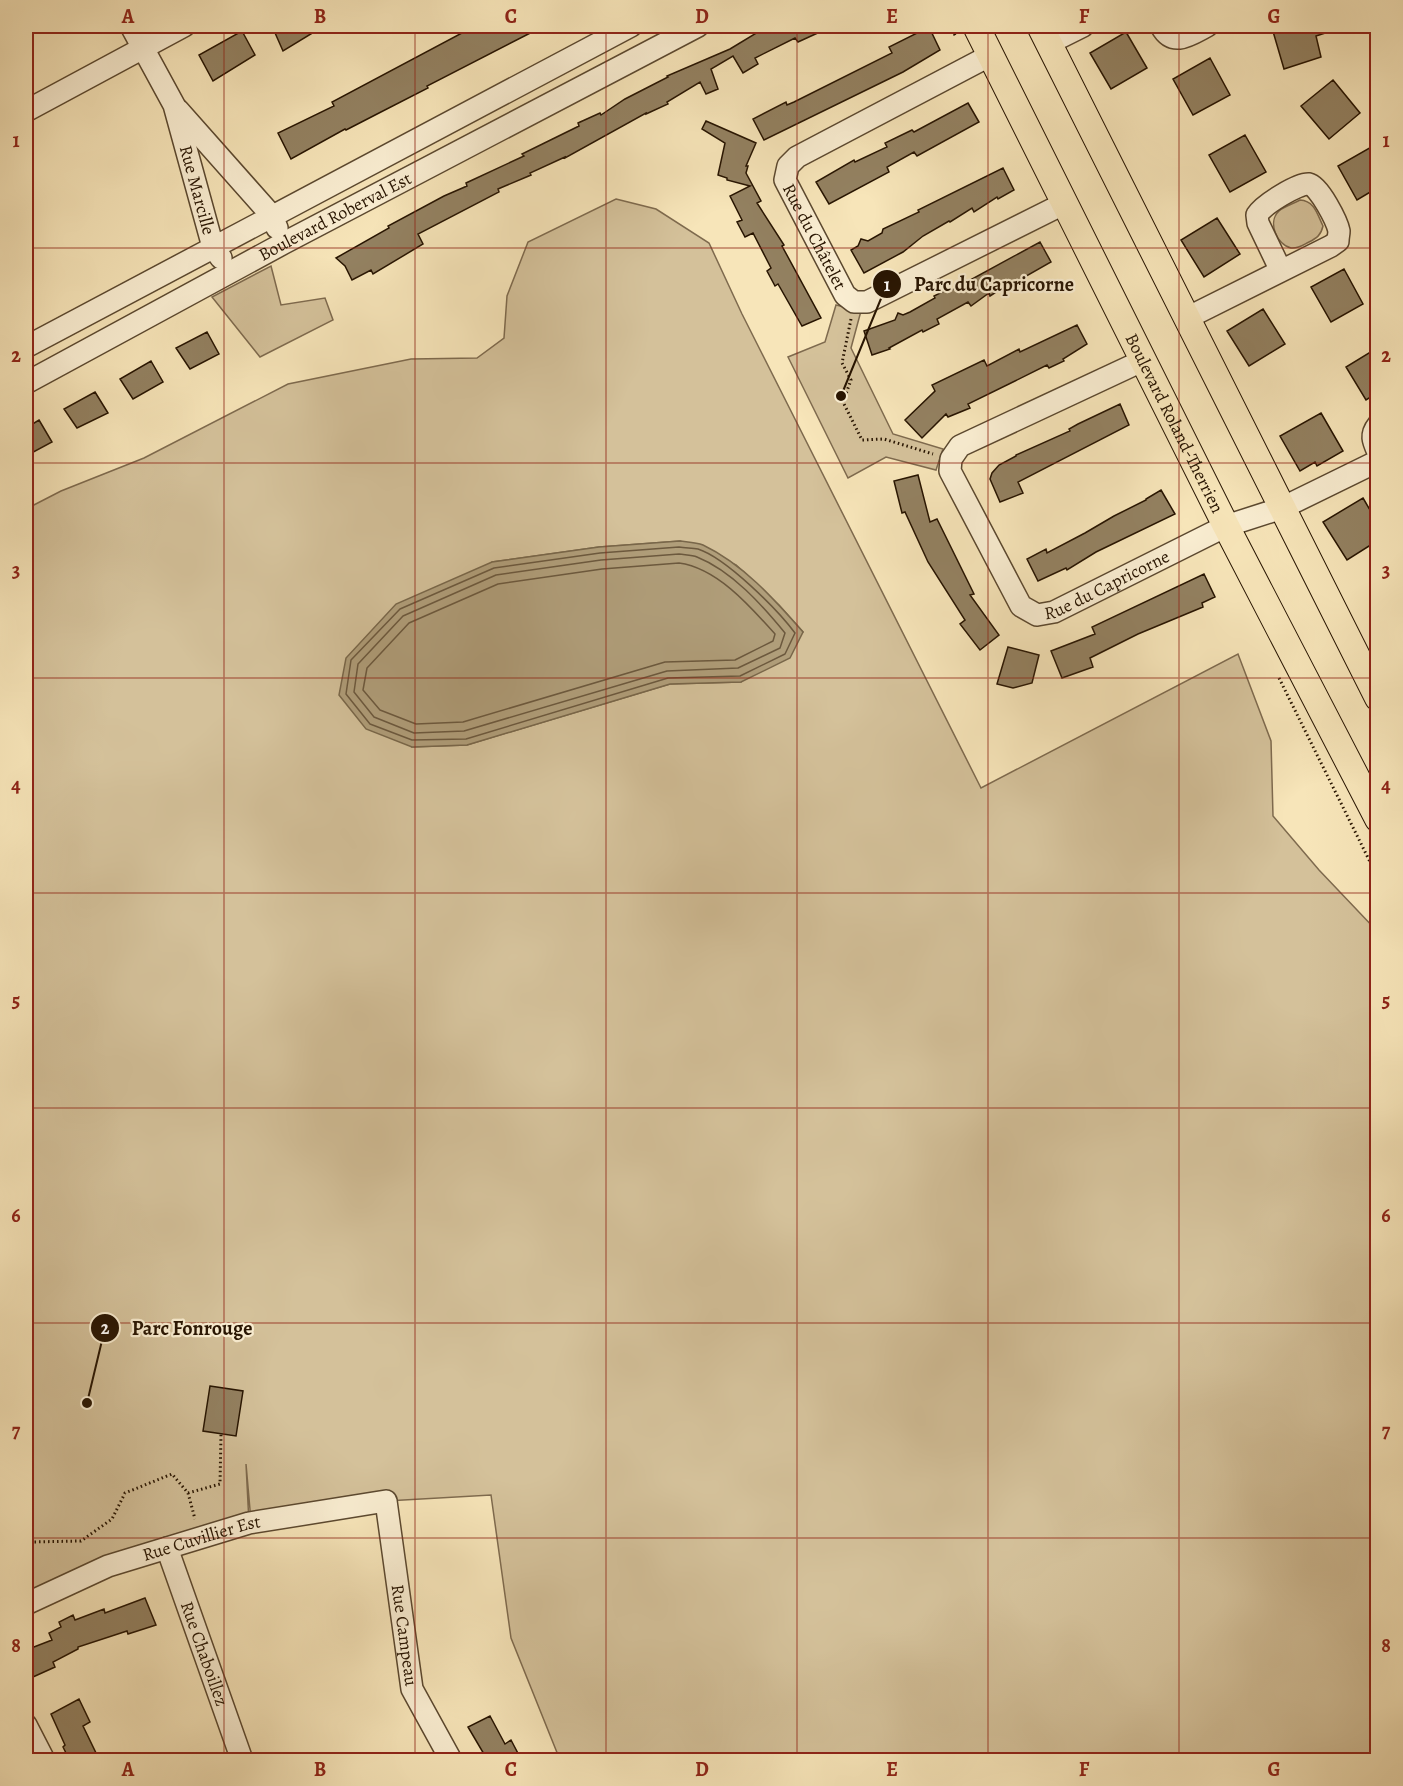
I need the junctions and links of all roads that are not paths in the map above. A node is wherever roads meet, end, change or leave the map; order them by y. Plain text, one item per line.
1 (131, 26) edge
2 (184, 26) edge
3 (632, 26) edge
4 (698, 26) edge
5 (976, 26) edge
6 (1083, 26) edge
7 (1161, 26) edge
8 (1207, 26) edge
9 (1044, 34) edge
10 (143, 48) junction
11 (646, 53) junction
12 (991, 55) junction
13 (174, 105) junction
14 (26, 111) edge
15 (1065, 203) junction
16 (272, 216) junction
17 (285, 243) junction
18 (213, 247) junction
19 (1281, 271) dead end
20 (231, 272) junction
21 (1187, 318) junction
22 (26, 346) edge
23 (1144, 360) junction
24 (26, 383) edge
25 (1377, 425) edge
26 (1377, 452) edge
27 (1377, 461) edge
28 (1282, 508) junction
29 (1226, 526) junction
30 (1377, 698) edge
31 (1377, 819) edge
32 (386, 1501) joint
33 (167, 1548) junction
34 (26, 1604) edge
35 (26, 1725) edge
36 (44, 1761) edge
37 (242, 1761) edge
38 (451, 1761) edge

1 - 10 street, Rue Marcille
2 - 10 street
3 - 11 street, Boulevard Roberval Est
3 - 16 street, Boulevard Roberval Est
4 - 11 street, Boulevard Roberval Est
5 - 12 main road, Boulevard Roland-Therrien
6 - 9 street
7 - 8 street
9 - 21 main road
10 - 13 street, Rue Marcille
10 - 14 street
11 - 17 street, Boulevard Roberval Est
12 - 15 main road, Boulevard Roland-Therrien
12 - 15 street, Rue du Châtelet
13 - 16 street, Rue Marcille
13 - 18 street, Rue Marcille
15 - 23 main road, Boulevard Roland-Therrien
16 - 17 street, Rue Marcille
16 - 18 street, Boulevard Roberval Est
17 - 20 street, Boulevard Roberval Est
18 - 20 street, Rue Marcille
18 - 22 street, Boulevard Roberval Est
19 - 21 street
20 - 24 street, Boulevard Roberval Est
21 - 28 main road
23 - 29 main road, Boulevard Roland-Therrien
23 - 29 street, Rue du Capricorne
25 - 26 street
27 - 28 street, Rue du Capricorne
28 - 29 street, Rue du Capricorne
28 - 30 main road
29 - 31 main road, Boulevard Roland-Therrien
32 - 33 street, Rue Cuvillier Est
32 - 38 street, Rue Campeau
33 - 34 street, Rue Cuvillier Est
33 - 37 street, Rue Chaboillez
35 - 36 street

